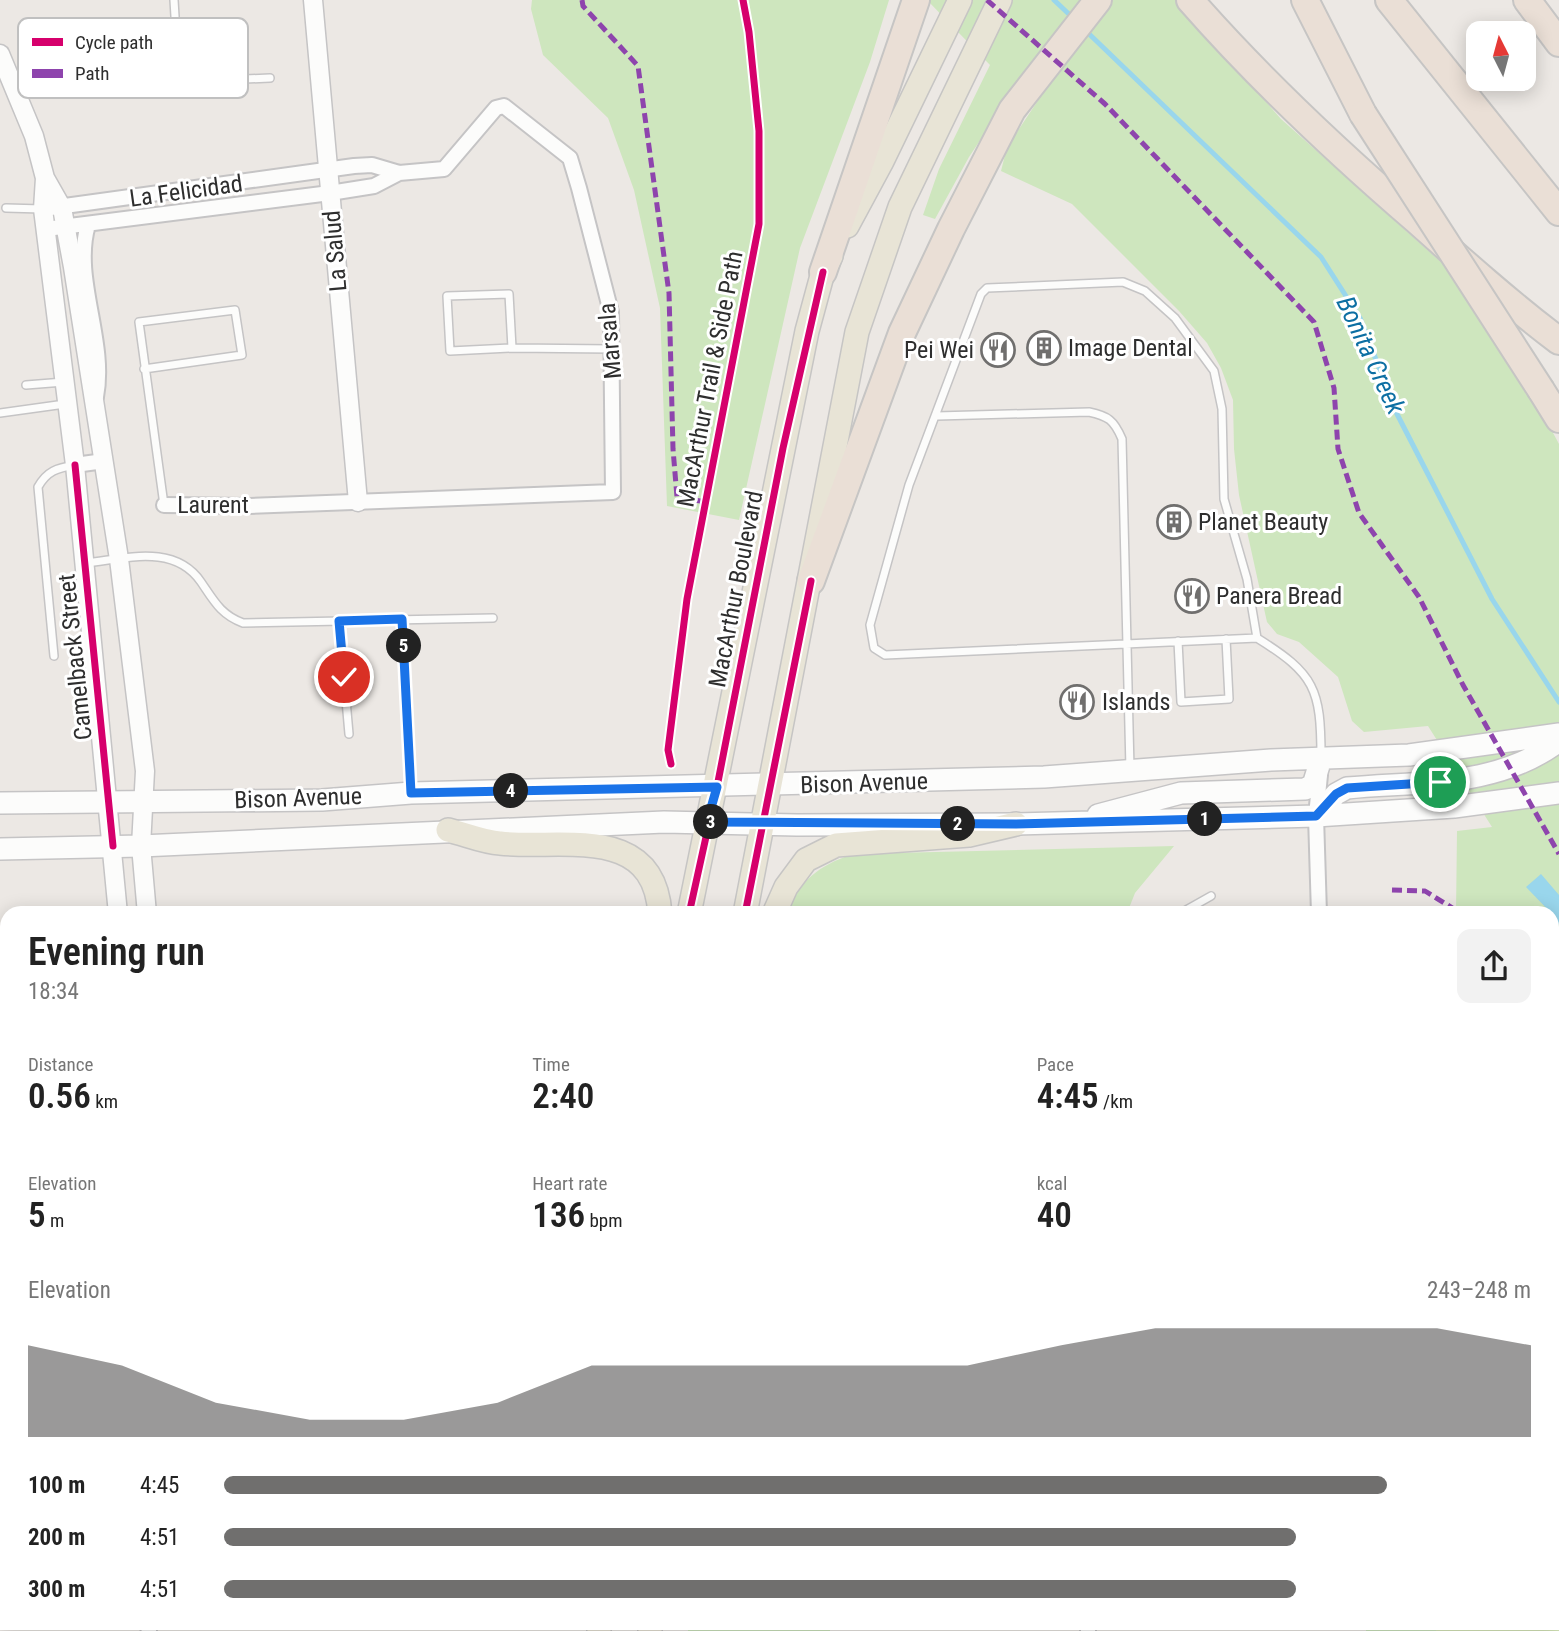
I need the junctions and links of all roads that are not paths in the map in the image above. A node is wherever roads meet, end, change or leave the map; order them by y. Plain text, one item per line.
1 (177, 0) edge
2 (313, 0) edge
3 (960, 0) edge
4 (1000, 0) edge
5 (1098, 0) edge
6 (1190, 0) edge
7 (1305, 0) edge
8 (1389, 0) edge
9 (1527, 0) edge
10 (913, 8) edge
11 (176, 18) edge
12 (1559, 43) edge
13 (0, 54) edge
14 (270, 78) dead end
15 (248, 79) edge
16 (18, 97) edge
17 (18, 98) edge
18 (328, 169) junction
19 (398, 173) junction
20 (45, 178) junction
21 (330, 193) junction
22 (6, 208) dead end
23 (62, 208) junction
24 (43, 209) junction
25 (1559, 212) edge
26 (88, 225) junction
27 (65, 227) junction
28 (46, 229) junction
29 (822, 272) junction
30 (1559, 341) edge
31 (512, 348) junction
32 (613, 349) junction
33 (144, 369) junction
34 (66, 382) junction
35 (26, 385) dead end
36 (95, 402) junction
37 (68, 404) junction
38 (0, 413) edge
39 (937, 416) junction
40 (1559, 418) edge
41 (104, 461) junction
42 (75, 465) junction
43 (358, 502) junction
44 (164, 505) joint
45 (119, 559) junction
46 (85, 563) junction
47 (811, 581) junction
48 (493, 618) dead end
49 (402, 619) junction
50 (339, 621) junction
51 (1257, 638) junction
52 (1226, 639) junction
53 (1178, 642) junction
54 (1126, 643) junction
55 (54, 656) dead end
56 (349, 734) dead end
57 (1559, 734) edge
58 (1559, 741) edge
59 (1321, 759) junction
60 (1130, 770) junction
61 (770, 786) junction
62 (717, 787) junction
63 (411, 793) junction
64 (1559, 793) edge
65 (146, 802) junction
66 (0, 803) edge
67 (109, 803) junction
68 (1316, 816) junction
69 (707, 822) junction
70 (1074, 823) junction
71 (762, 824) junction
72 (1016, 824) junction
73 (448, 830) junction
74 (113, 846) junction
75 (141, 846) junction
76 (0, 849) edge
77 (1212, 896) dead end
78 (117, 906) edge
79 (146, 906) edge
80 (660, 906) edge
81 (691, 906) edge
82 (747, 906) edge
83 (778, 906) edge
84 (1194, 906) edge
85 (1319, 906) edge

1 - 11 lane
2 - 18 street, La Salud
3 - 29 main road, MacArthur Boulevard
4 - 47 main road
5 - 47 highway
6 - 30 highway
7 - 40 highway, bridge
8 - 25 highway
9 - 12 highway
10 - 29 highway
13 - 16 street, Camelback Street
14 - 15 lane
17 - 20 street, Camelback Street
18 - 19 street, Marsala
18 - 21 street, La Salud
18 - 23 street, La Felicidad
19 - 21 street, Marsala
19 - 32 street, Marsala
20 - 23 street, Camelback Street
20 - 24 street, Camelback Street
21 - 26 street, La Felicidad
21 - 43 street, La Salud
22 - 24 lane
23 - 24 street, La Felicidad
23 - 27 street, Camelback Street
24 - 28 street, Camelback Street
26 - 27 street, La Felicidad
26 - 36 street, Camelback Street
27 - 28 street, La Felicidad
27 - 36 street, Camelback Street
28 - 34 street, Camelback Street
29 - 62 main road, MacArthur Boulevard
31 - 31 lane
31 - 32 lane
32 - 43 street, Marsala
33 - 33 lane, Laurent
33 - 44 lane, Laurent
34 - 35 lane
34 - 37 street, Camelback Street
36 - 41 street, Camelback Street
37 - 38 lane
37 - 42 street, Camelback Street
39 - 51 lane
39 - 54 lane
39 - 54 lane
41 - 42 street
41 - 45 street, Camelback Street
42 - 46 street, Camelback Street
42 - 55 lane
43 - 44 street, Laurent
45 - 46 lane
45 - 50 lane
45 - 65 street, Camelback Street
46 - 67 street, Camelback Street
47 - 61 main road
48 - 49 lane
49 - 50 lane
49 - 63 lane
50 - 56 lane
51 - 52 lane
51 - 59 lane
52 - 53 lane
52 - 53 lane
53 - 54 lane
54 - 60 lane
57 - 59 main road, Bison Avenue
58 - 68 main road
59 - 60 main road, Bison Avenue
59 - 68 street
59 - 70 main road
60 - 61 main road, Bison Avenue
61 - 62 main road, Bison Avenue
61 - 71 main road
62 - 63 main road, Bison Avenue
62 - 69 main road, MacArthur Boulevard
63 - 65 main road, Bison Avenue
64 - 68 main road, Bison Avenue
65 - 67 main road, Bison Avenue
65 - 75 street, Camelback Street
66 - 67 main road, Bison Avenue
67 - 74 street, Camelback Street
68 - 70 main road, Bison Avenue
68 - 85 street
69 - 71 main road, Bison Avenue
69 - 73 main road, Bison Avenue
69 - 81 main road, MacArthur Boulevard
70 - 72 main road, Bison Avenue
71 - 72 main road, Bison Avenue
71 - 82 main road
72 - 83 main road
73 - 75 main road, Bison Avenue
73 - 80 main road
74 - 75 main road, Bison Avenue
74 - 76 main road, Bison Avenue
74 - 78 street, Camelback Street
75 - 79 street, Camelback Street
77 - 84 lane

